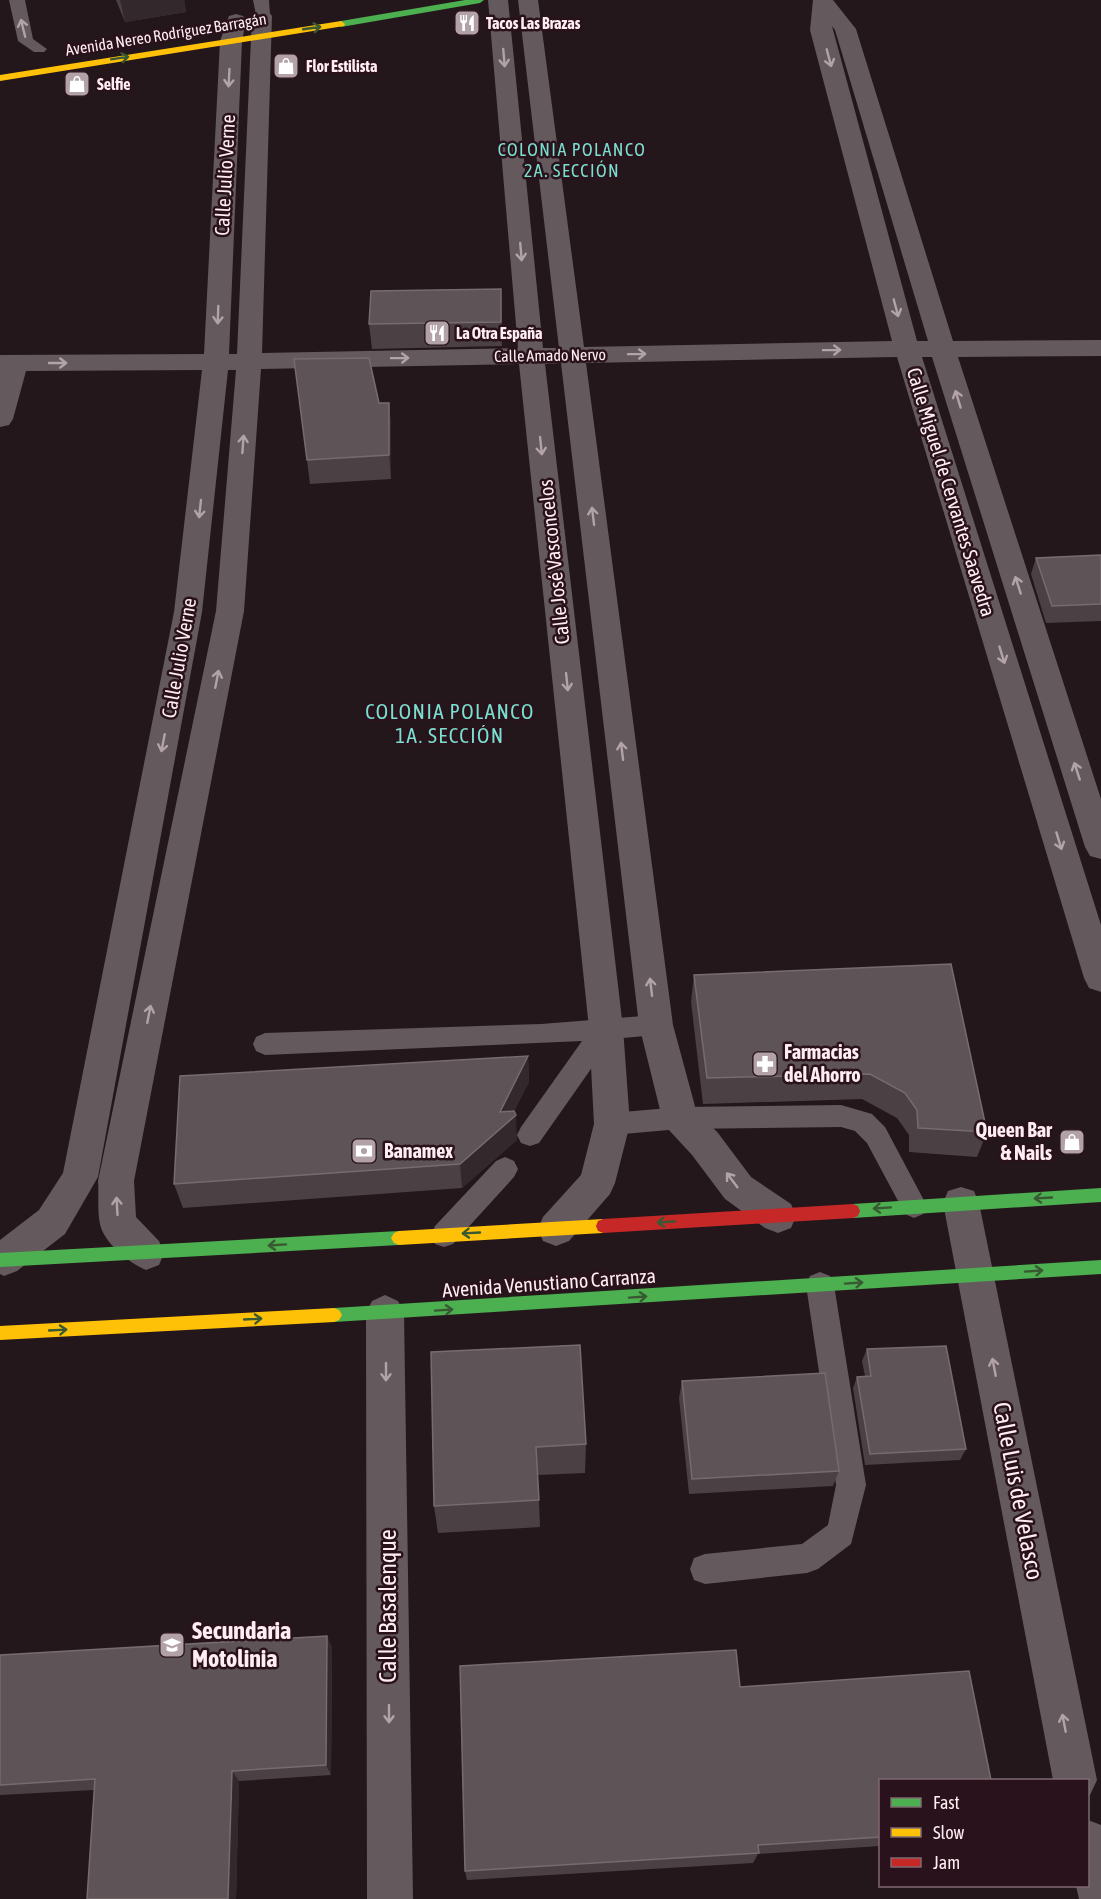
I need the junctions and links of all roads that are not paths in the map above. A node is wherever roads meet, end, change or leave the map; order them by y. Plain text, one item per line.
1 (17, 0) edge
2 (480, 0) edge
3 (498, 0) edge
4 (528, 0) edge
5 (823, 1) edge
6 (250, 21) edge
7 (44, 49) joint
8 (20, 53) dead end
9 (0, 78) edge
10 (510, 130) junction
11 (544, 130) junction
12 (878, 140) junction
13 (851, 141) junction
14 (257, 159) junction
15 (226, 161) junction
16 (861, 176) junction
17 (889, 176) junction
18 (902, 218) junction
19 (872, 219) junction
20 (519, 222) junction
21 (556, 222) junction
22 (254, 248) junction
23 (222, 249) junction
24 (918, 269) junction
25 (886, 270) junction
26 (252, 282) junction
27 (220, 283) junction
28 (568, 313) junction
29 (527, 315) junction
30 (1101, 348) edge
31 (907, 349) junction
32 (942, 349) junction
33 (573, 355) junction
34 (531, 356) junction
35 (216, 362) junction
36 (249, 362) junction
37 (8, 363) edge
38 (0, 419) edge
39 (954, 507) junction
40 (991, 507) junction
41 (972, 558) junction
42 (1009, 558) junction
43 (598, 559) junction
44 (553, 561) junction
45 (1028, 617) junction
46 (991, 620) junction
47 (183, 642) junction
48 (224, 643) junction
49 (580, 798) junction
50 (628, 799) junction
51 (144, 844) junction
52 (183, 846) junction
53 (1101, 847) edge
54 (1101, 978) edge
55 (656, 1025) junction
56 (606, 1028) junction
57 (265, 1044) dead end
58 (681, 1118) junction
59 (612, 1124) junction
60 (530, 1135) dead end
61 (505, 1169) dead end
62 (1101, 1195) edge
63 (961, 1203) junction
64 (914, 1206) junction
65 (778, 1215) junction
66 (556, 1229) junction
67 (444, 1234) junction
68 (146, 1253) junction
69 (2, 1259) edge
70 (1101, 1267) edge
71 (976, 1275) junction
72 (820, 1285) junction
73 (385, 1314) junction
74 (0, 1333) edge
75 (705, 1569) dead end
76 (1075, 1779) edge
77 (1089, 1846) edge
78 (1101, 1898) edge
79 (390, 1899) edge

7 -> 1 lane
6 -> 2 main road, Avenida Nereo Rodríguez Barragán
3 -> 10 street, Calle José Vasconcelos
4 - 11 street
5 - 12 street, Calle Miguel de Cervantes Saavedra
5 -> 13 street, Calle Miguel de Cervantes Saavedra
9 -> 6 main road, Avenida Nereo Rodríguez Barragán
6 - 14 street, Calle Julio Verne
6 -> 15 street, Calle Julio Verne
7 - 8 main road, Avenida Nereo Rodríguez Barragán
10 - 11 street
10 - 20 street, Calle José Vasconcelos
11 - 21 street
12 - 13 street
12 - 17 street, Calle Miguel de Cervantes Saavedra
13 - 16 street, Calle Miguel de Cervantes Saavedra
14 - 15 street
14 - 22 street, Calle Julio Verne
15 - 23 street, Calle Julio Verne
16 - 17 street
16 - 19 street, Calle Miguel de Cervantes Saavedra
17 - 18 street, Calle Miguel de Cervantes Saavedra
18 - 19 street
18 - 24 street, Calle Miguel de Cervantes Saavedra
19 - 25 street, Calle Miguel de Cervantes Saavedra
20 - 21 street
20 -> 29 street, Calle José Vasconcelos
21 - 28 street
22 - 23 street
22 - 26 street, Calle Julio Verne
23 - 27 street, Calle Julio Verne
24 - 25 street
24 - 32 street, Calle Miguel de Cervantes Saavedra
25 -> 31 street, Calle Miguel de Cervantes Saavedra
26 - 27 street
26 - 36 street, Calle Julio Verne
27 -> 35 street, Calle Julio Verne
28 - 29 street
28 - 33 street
29 - 34 street, Calle José Vasconcelos
30 - 32 street, Calle Amado Nervo
31 - 32 street, Calle Amado Nervo
33 -> 31 street, Calle Amado Nervo
31 - 39 street, Calle Miguel de Cervantes Saavedra
40 -> 32 street, Calle Miguel de Cervantes Saavedra
33 - 34 street, Calle Amado Nervo
43 -> 33 street
36 -> 34 street, Calle Amado Nervo
34 -> 44 street, Calle José Vasconcelos
35 - 36 street, Calle Amado Nervo
37 -> 35 street, Calle Amado Nervo
35 -> 47 street, Calle Julio Verne
48 -> 36 street, Calle Julio Verne
37 - 38 street
39 - 40 street
39 - 41 street, Calle Miguel de Cervantes Saavedra
40 - 42 street, Calle Miguel de Cervantes Saavedra
41 - 42 street
41 - 46 street, Calle Miguel de Cervantes Saavedra
45 -> 42 street, Calle Miguel de Cervantes Saavedra
43 - 44 street
50 -> 43 street
44 -> 49 street, Calle José Vasconcelos
45 - 46 street
53 -> 45 street, Calle Miguel de Cervantes Saavedra
46 -> 54 street, Calle Miguel de Cervantes Saavedra
47 - 48 street
47 -> 51 street, Calle Julio Verne
52 -> 48 street, Calle Julio Verne
49 - 50 street
49 - 56 street, Calle José Vasconcelos
55 -> 50 street
51 - 52 street
51 - 69 street, Calle Julio Verne
68 -> 52 street, Calle Julio Verne
55 - 56 lane
55 - 58 street
56 - 57 lane
56 - 59 street, Calle José Vasconcelos
56 - 60 lane
58 - 59 lane
58 - 64 lane
65 -> 58 street
59 - 66 street, Calle José Vasconcelos
61 - 67 lane
62 -> 63 main road
63 - 64 main road
63 - 71 street, Calle Luis de Velasco
64 -> 65 main road
65 -> 66 main road
66 -> 67 main road
67 -> 68 main road
68 - 69 main road
71 -> 70 main road, Avenida Venustiano Carranza
72 -> 71 main road, Avenida Venustiano Carranza
76 -> 71 street, Calle Luis de Velasco
73 -> 72 main road, Avenida Venustiano Carranza
72 - 75 lane
74 -> 73 main road, Avenida Venustiano Carranza
73 -> 79 street, Calle Basalenque
77 - 78 street

